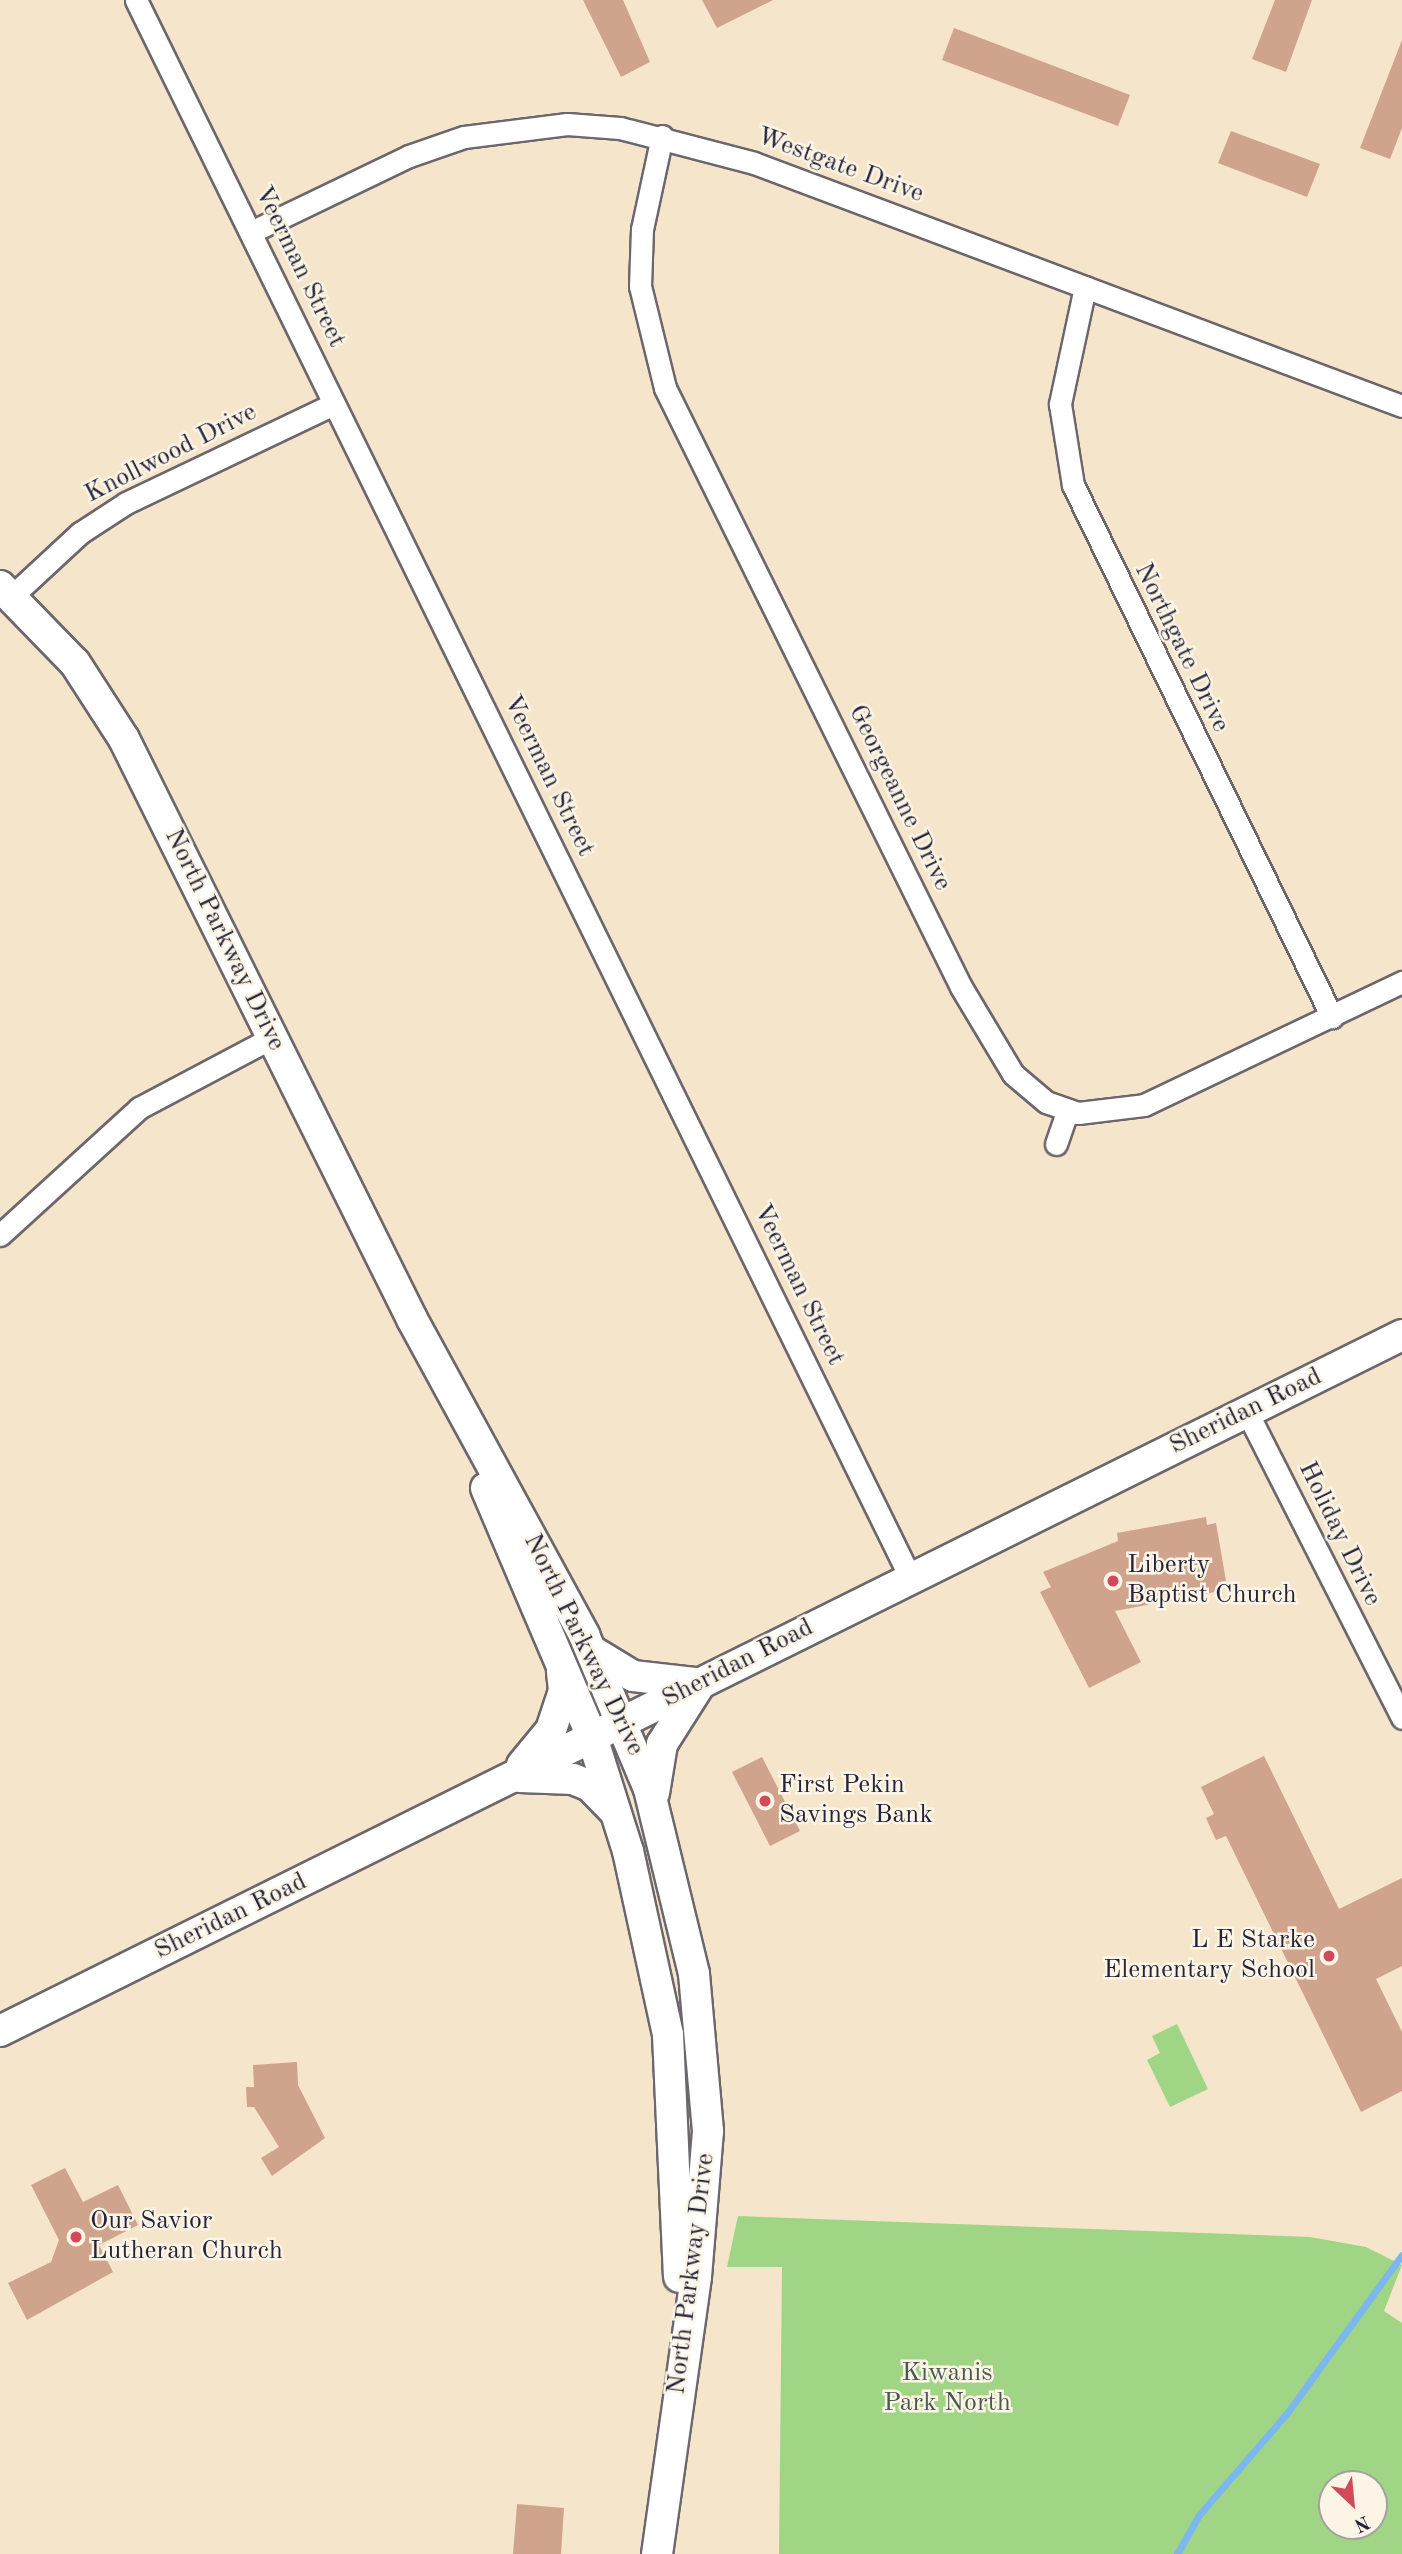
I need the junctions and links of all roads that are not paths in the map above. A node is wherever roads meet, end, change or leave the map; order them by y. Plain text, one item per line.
1 (136, 0) edge
2 (662, 136) junction
3 (251, 232) junction
4 (1085, 287) junction
5 (334, 404) junction
6 (1402, 406) edge
7 (6, 591) edge
8 (1402, 982) edge
9 (1332, 1017) junction
10 (271, 1038) junction
11 (1068, 1110) junction
12 (1056, 1144) dead end
13 (0, 1235) edge
14 (412, 1319) junction
15 (1402, 1335) edge
16 (1247, 1412) junction
17 (910, 1577) junction
18 (591, 1650) junction
19 (562, 1666) junction
20 (702, 1682) junction
21 (1402, 1718) edge
22 (623, 1722) junction
23 (592, 1737) junction
24 (509, 1777) junction
25 (654, 1807) junction
26 (618, 1816) junction
27 (0, 2032) edge
28 (675, 2411) junction
29 (657, 2554) edge

1 - 3 street, Veerman Street
2 - 3 street, Westgate Drive
2 - 4 street, Westgate Drive
2 - 11 street, Georgeanne Drive
3 - 5 street, Veerman Street
4 - 6 street, Westgate Drive
4 - 9 street, Northgate Drive
5 - 7 street, Knollwood Drive
5 - 17 street, Veerman Street
7 - 10 main road, North Parkway Drive
8 - 9 street, Georgeanne Drive
9 - 11 street, Georgeanne Drive
10 - 13 street
10 - 14 main road, North Parkway Drive
11 - 12 street
14 - 18 main road, North Parkway Drive
14 - 19 main road, North Parkway Drive
15 - 16 main road, Sheridan Road
16 - 17 main road, Sheridan Road
16 - 21 street, Holiday Drive
17 - 20 main road, Sheridan Road
18 - 20 main road
18 - 22 main road, North Parkway Drive
19 - 23 main road, North Parkway Drive
19 - 24 main road
20 - 22 main road, Sheridan Road
20 - 25 main road
22 - 23 main road, Sheridan Road
22 - 25 main road, North Parkway Drive
23 - 24 main road, Sheridan Road
23 - 26 main road, North Parkway Drive
24 - 26 main road
24 - 27 main road, Sheridan Road
25 - 28 main road, North Parkway Drive
26 - 28 main road, North Parkway Drive
28 - 29 main road, North Parkway Drive

